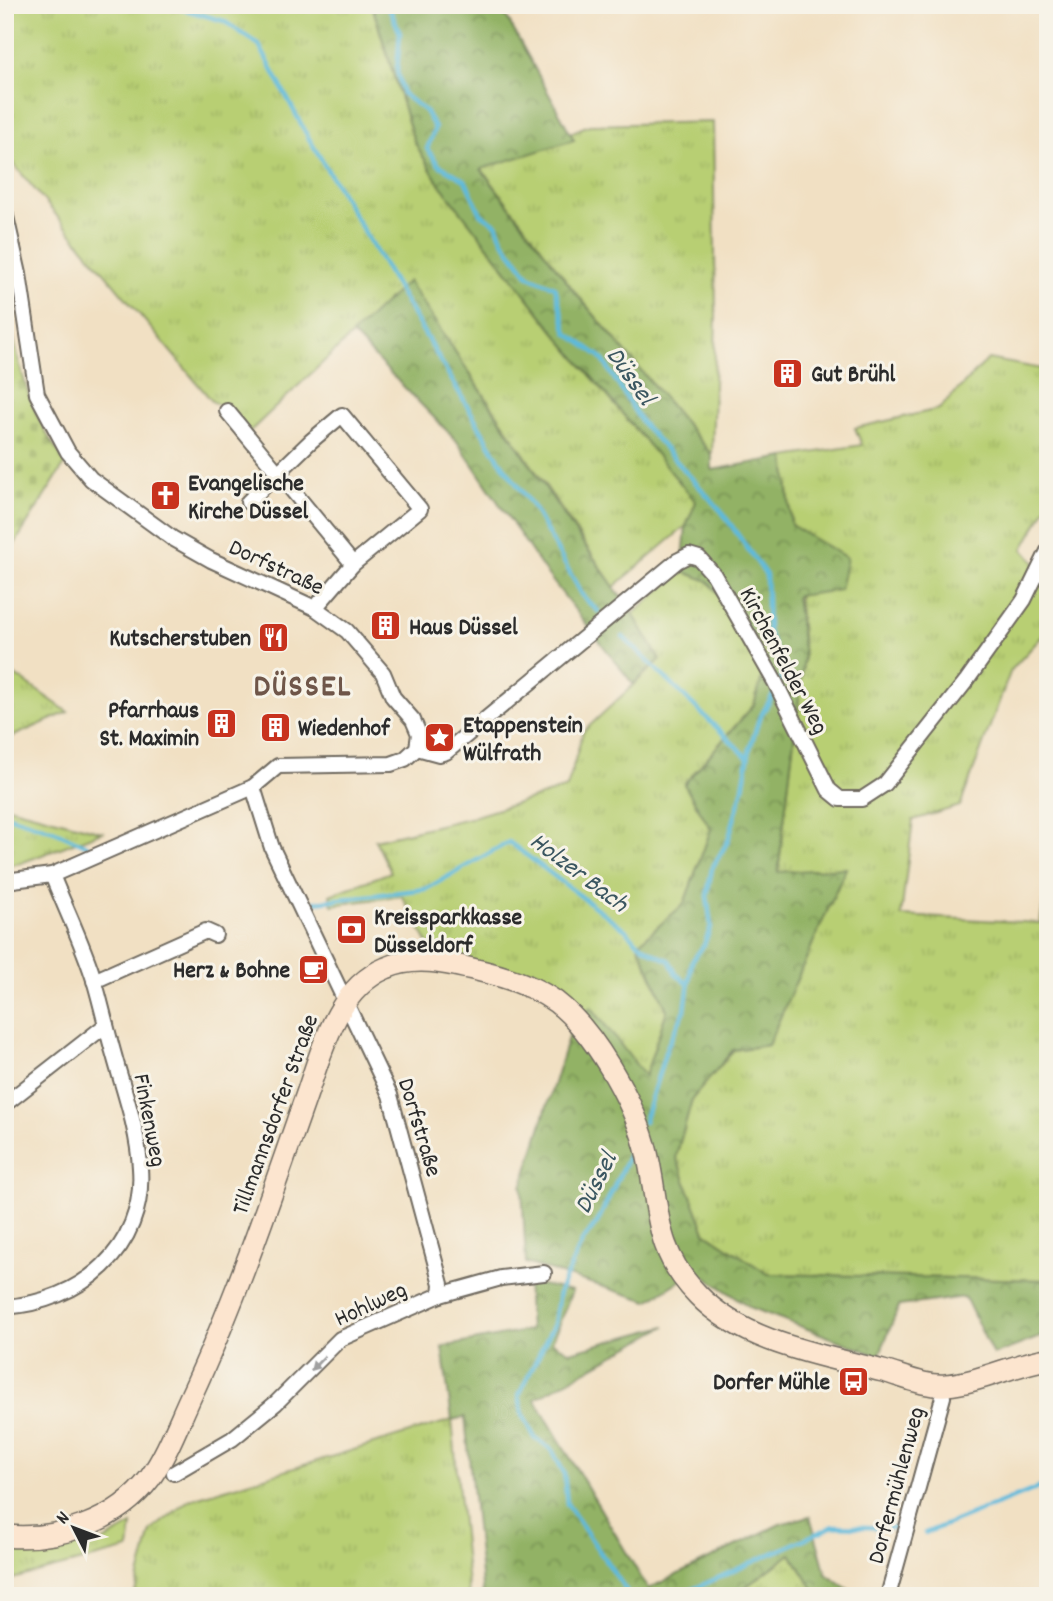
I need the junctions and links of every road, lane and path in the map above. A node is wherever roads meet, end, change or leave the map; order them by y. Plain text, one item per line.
1 (5, 212) edge
2 (227, 411) dead end
3 (279, 474) junction
4 (248, 502) dead end
5 (1048, 551) edge
6 (353, 564) junction
7 (316, 608) junction
8 (417, 748) junction
9 (253, 787) junction
10 (52, 875) junction
11 (5, 881) edge
12 (215, 935) dead end
13 (94, 981) junction
14 (344, 1003) junction
15 (106, 1025) junction
16 (5, 1104) edge
17 (544, 1273) dead end
18 (440, 1295) junction
19 (5, 1307) edge
20 (1039, 1360) edge
21 (940, 1386) junction
22 (174, 1473) dead end
23 (5, 1536) edge
24 (888, 1596) edge

1 - 7 street, Dorfstraße
2 - 3 street
3 - 4 street
3 - 6 street
3 - 6 street
5 - 8 street, Kirchenfelder Weg
6 - 7 street
7 - 8 street, Dorfstraße
8 - 9 street
9 - 10 street
9 - 14 street, Dorfstraße
10 - 11 street
10 - 13 street, Finkenweg
12 - 13 street
13 - 15 street, Finkenweg
14 - 18 street, Dorfstraße
14 - 21 main road, Tillmannsdorfer Straße
14 - 23 main road, Tillmannsdorfer Straße
15 - 16 street
15 - 19 street, Finkenweg
17 - 18 street, Hohlweg
18 -> 22 street, Hohlweg
20 - 21 main road, Tillmannsdorfer Straße
21 - 24 street, Dorfermühlenweg

